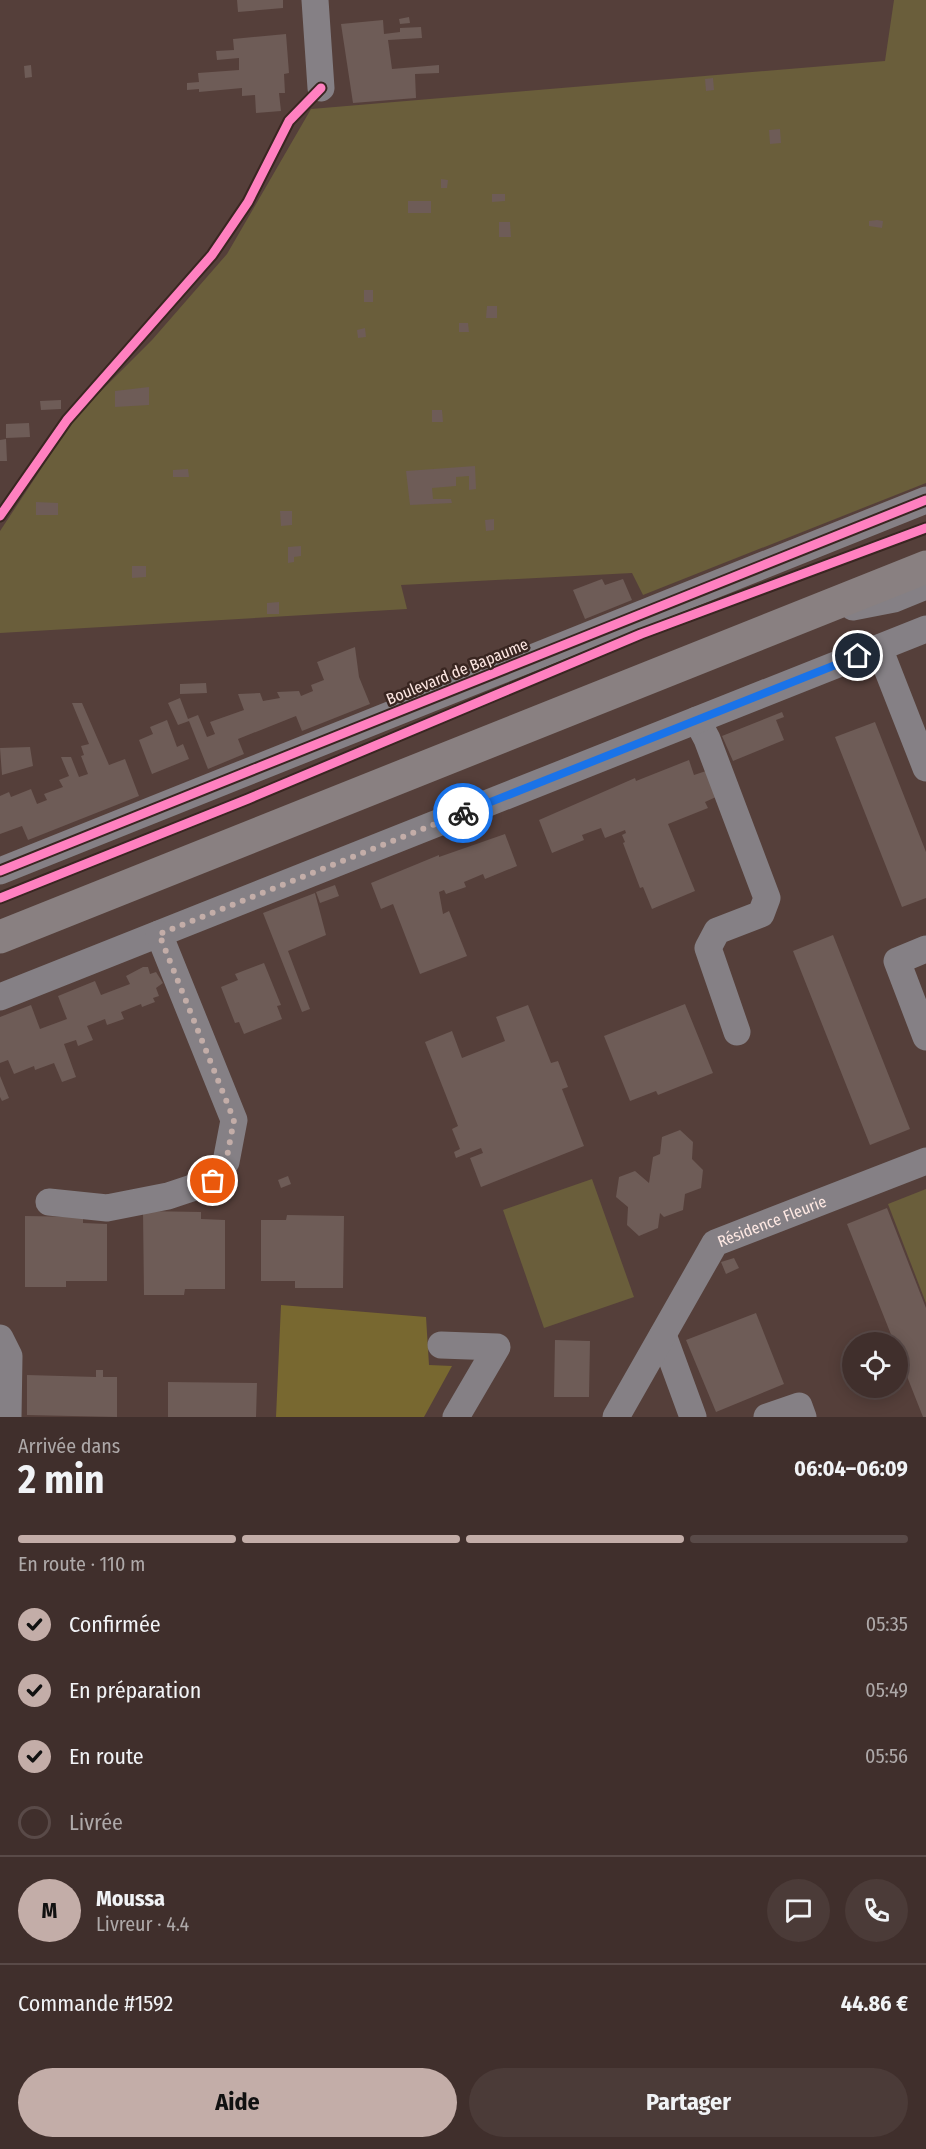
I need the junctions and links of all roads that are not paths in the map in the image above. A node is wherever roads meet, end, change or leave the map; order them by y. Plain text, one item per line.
1 (315, 0) edge
2 (321, 88) dead end
3 (926, 500) edge
4 (926, 567) edge
5 (926, 586) edge
6 (805, 617) junction
7 (926, 629) edge
8 (879, 648) junction
9 (697, 720) junction
10 (926, 768) edge
11 (0, 871) edge
12 (159, 934) junction
13 (2, 936) edge
14 (926, 949) edge
15 (0, 997) edge
16 (738, 1032) dead end
17 (926, 1037) edge
18 (926, 1161) edge
19 (49, 1202) dead end
20 (663, 1335) junction
21 (0, 1338) edge
22 (441, 1345) dead end
23 (8, 1417) edge
24 (456, 1417) edge
25 (615, 1417) edge
26 (693, 1417) edge
27 (768, 1417) edge
28 (803, 1417) edge

1 - 2 street
3 - 11 street, Boulevard de Bapaume
4 - 6 main road
5 - 6 street
6 - 13 main road
7 - 8 street
8 - 9 street
8 - 10 street
9 - 12 street
9 - 16 street
12 - 15 street
12 - 19 street
14 - 17 street
18 - 20 street, Résidence Fleurie
20 - 25 street, Résidence Fleurie
20 - 26 street
21 - 23 street
22 - 24 street
27 - 28 street

